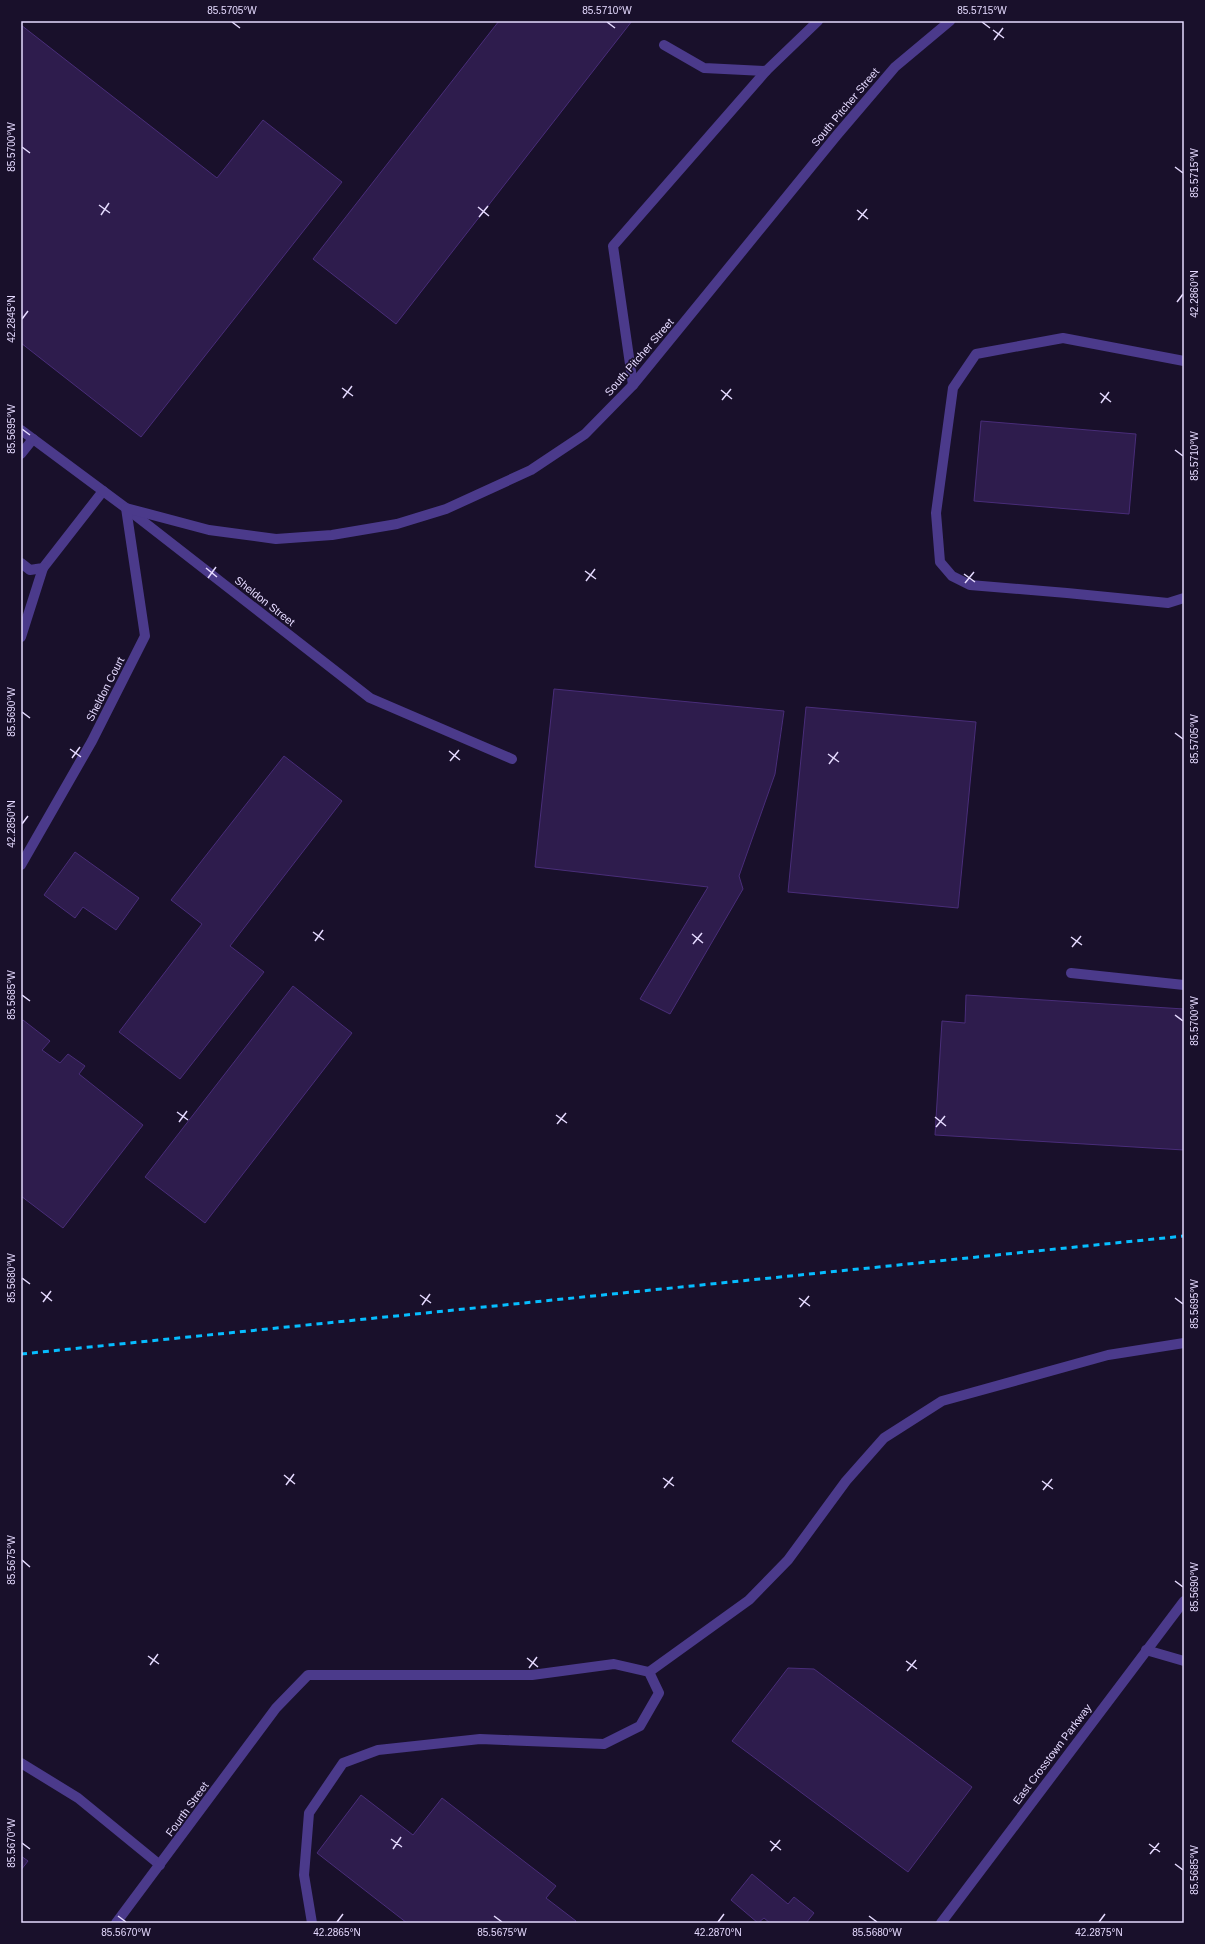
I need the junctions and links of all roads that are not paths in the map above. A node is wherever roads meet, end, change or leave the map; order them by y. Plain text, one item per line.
1 (818, 21) edge
2 (950, 21) edge
3 (664, 45) dead end
4 (766, 71) junction
5 (1184, 361) edge
6 (633, 385) junction
7 (21, 430) edge
8 (33, 439) junction
9 (21, 454) edge
10 (103, 491) junction
11 (126, 508) junction
12 (21, 563) edge
13 (43, 568) junction
14 (1184, 598) edge
15 (21, 637) edge
16 (512, 759) dead end
17 (21, 865) edge
18 (1071, 973) dead end
19 (1184, 985) edge
20 (1184, 1343) edge
21 (1184, 1601) edge
22 (1146, 1650) junction
23 (1184, 1661) edge
24 (649, 1672) junction
25 (21, 1763) edge
26 (160, 1865) junction
27 (116, 1923) edge
28 (312, 1923) edge
29 (941, 1923) edge

1 - 4 street
2 - 6 street, South Pitcher Street
3 - 4 street
4 - 6 street
5 - 14 street
6 - 11 street, South Pitcher Street
7 - 8 street, Sheldon Street
8 - 9 street
8 - 10 street, Sheldon Street
10 - 11 street, Sheldon Street
10 - 13 street
11 - 16 street, Sheldon Street
11 - 17 street, Sheldon Court
12 - 13 street
13 - 15 street
18 - 19 street
20 - 24 street
21 - 22 street, East Crosstown Parkway
22 - 23 street
22 - 29 street, East Crosstown Parkway
24 - 26 street, Fourth Street
24 - 28 street
25 - 26 street
26 - 27 street, Fourth Street

